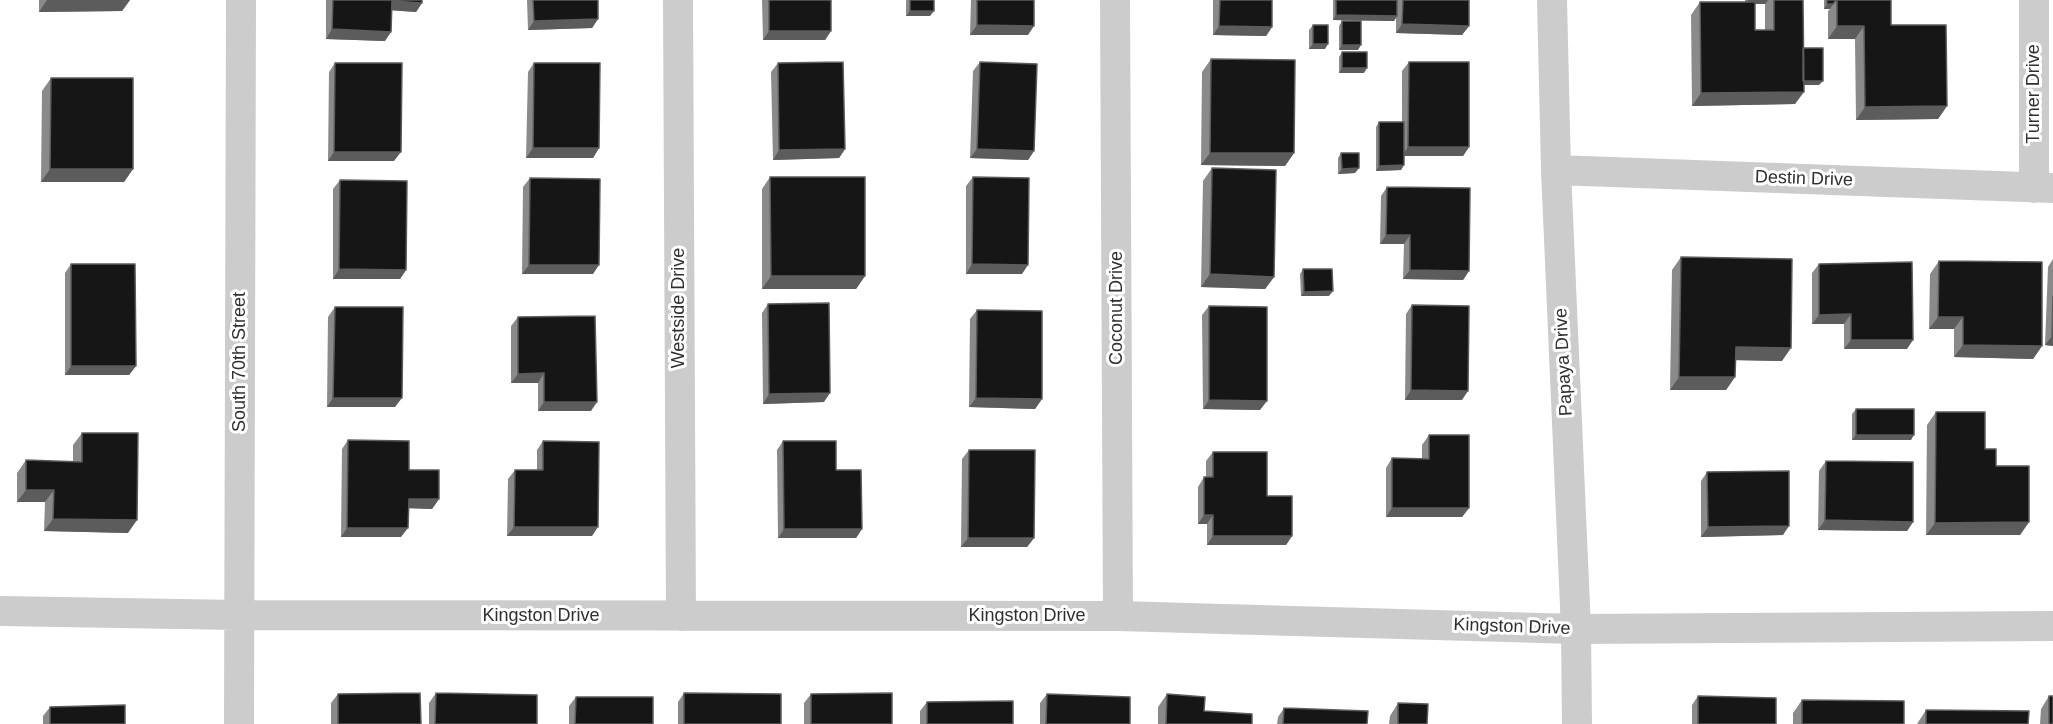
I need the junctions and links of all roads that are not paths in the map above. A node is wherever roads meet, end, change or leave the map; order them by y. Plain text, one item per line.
1 (241, 0) edge
2 (678, 0) edge
3 (1115, 0) edge
4 (1551, 0) edge
5 (2034, 0) edge
6 (1556, 170) junction
7 (2044, 188) edge
8 (0, 611) edge
9 (239, 615) junction
10 (681, 616) junction
11 (1118, 616) junction
12 (2053, 626) edge
13 (1576, 629) junction
14 (239, 724) edge
15 (1577, 724) edge

1 - 9 street, South 70th Street
2 - 10 street, Westside Drive
3 - 11 street, Coconut Drive
4 - 6 street, Papaya Drive
5 - 7 street, Turner Drive
6 - 7 street, Destin Drive
6 - 13 street, Papaya Drive
8 - 9 street, Kingston Drive
9 - 10 street, Kingston Drive
9 - 14 street, South 70th Street
10 - 11 street, Kingston Drive
11 - 13 street, Kingston Drive
12 - 13 street, Kingston Drive
13 - 15 street, Papaya Drive

